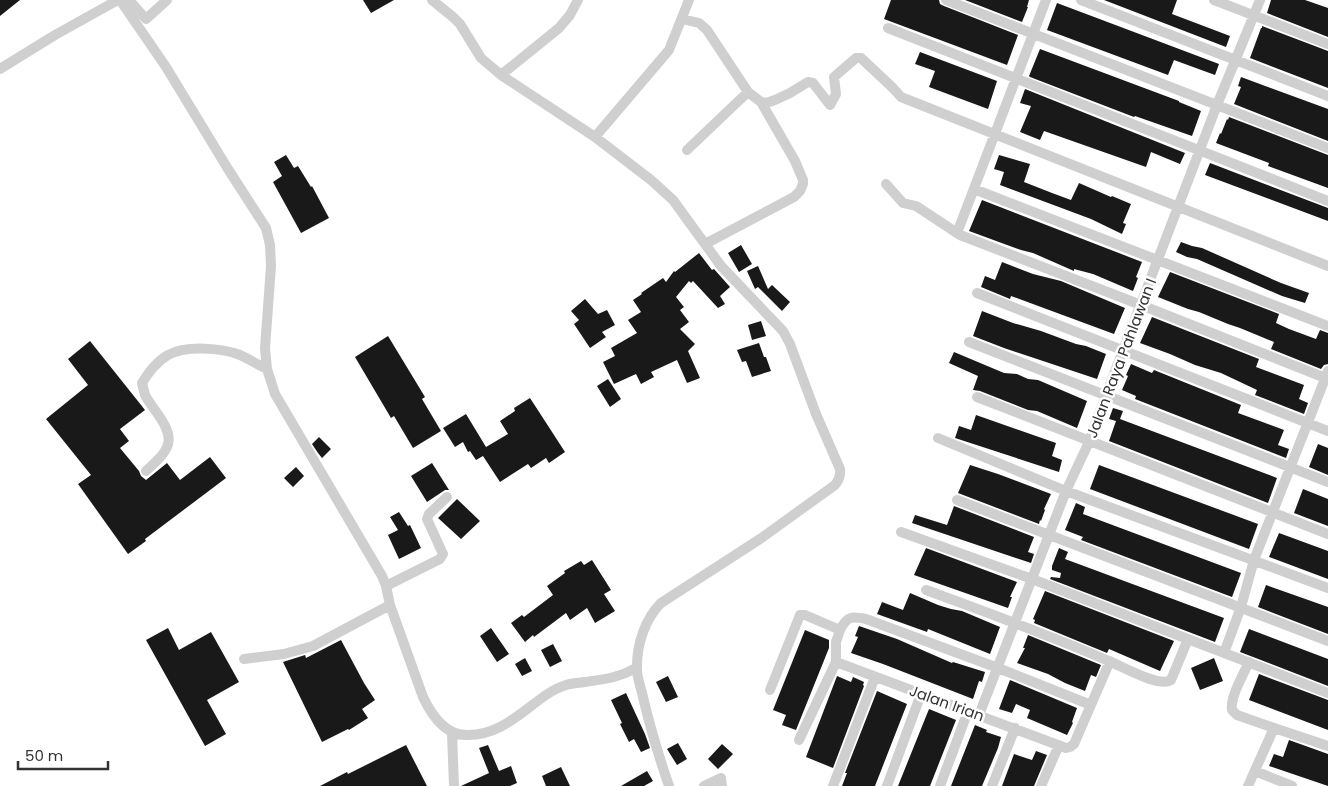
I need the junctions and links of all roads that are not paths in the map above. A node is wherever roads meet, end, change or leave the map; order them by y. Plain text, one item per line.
1 (119, 0) edge
2 (129, 0) edge
3 (167, 0) edge
4 (432, 0) edge
5 (578, 0) edge
6 (689, 0) edge
7 (946, 0) edge
8 (1046, 0) edge
9 (1082, 0) edge
10 (1214, 0) edge
11 (1260, 0) edge
12 (1254, 15) junction
13 (682, 19) junction
14 (888, 28) dead end
15 (1032, 34) junction
16 (1328, 44) edge
17 (1236, 59) junction
18 (0, 69) edge
19 (501, 75) junction
20 (1016, 78) junction
21 (748, 92) junction
22 (1328, 96) edge
23 (761, 102) junction
24 (1217, 105) junction
25 (994, 134) junction
26 (595, 137) junction
27 (1328, 148) edge
28 (687, 150) dead end
29 (1200, 151) junction
30 (886, 184) dead end
31 (974, 189) junction
32 (1328, 201) edge
33 (1179, 206) junction
34 (957, 233) junction
35 (705, 244) junction
36 (1158, 261) junction
37 (1328, 266) edge
38 (977, 293) dead end
39 (1141, 305) junction
40 (1328, 326) edge
41 (969, 342) dead end
42 (1124, 350) junction
43 (267, 370) junction
44 (1327, 376) edge
45 (1106, 395) junction
46 (978, 397) dead end
47 (1308, 423) junction
48 (1328, 431) edge
49 (938, 438) dead end
50 (1089, 442) junction
51 (1290, 468) junction
52 (146, 471) dead end
53 (1328, 482) edge
54 (1066, 491) junction
55 (447, 497) dead end
56 (958, 500) dead end
57 (1272, 512) junction
58 (900, 532) dead end
59 (1328, 534) edge
60 (1049, 536) junction
61 (1254, 560) junction
62 (1032, 579) junction
63 (386, 586) junction
64 (1328, 588) edge
65 (926, 590) dead end
66 (390, 605) junction
67 (1241, 607) junction
68 (1015, 623) junction
69 (840, 630) junction
70 (1188, 639) junction
71 (1328, 641) edge
72 (1224, 653) junction
73 (244, 659) dead end
74 (1110, 661) junction
75 (836, 662) junction
76 (1248, 662) junction
77 (636, 668) junction
78 (998, 668) junction
79 (875, 677) junction
80 (770, 690) dead end
81 (1328, 693) edge
82 (921, 694) junction
83 (1091, 705) junction
84 (968, 711) junction
85 (979, 715) junction
86 (1015, 728) junction
87 (1274, 728) junction
88 (452, 733) junction
89 (799, 740) dead end
90 (1059, 746) junction
91 (1328, 746) edge
92 (1255, 771) junction
93 (454, 786) edge
94 (669, 786) edge
95 (704, 786) edge
96 (722, 786) edge
97 (833, 786) edge
98 (888, 786) edge
99 (940, 786) edge
100 (992, 786) edge
101 (1041, 786) edge
102 (1248, 786) edge
103 (1292, 786) edge

1 - 18 street
1 - 43 street
2 - 3 street
4 - 19 street
5 - 19 street
6 - 13 street
7 - 15 street
8 - 15 street
9 - 17 street
10 - 12 street
11 - 12 street, Jalan Raya Pahlawan I
12 - 16 street
12 - 17 street, Jalan Raya Pahlawan I
13 - 21 street
13 - 26 street
14 - 20 street
15 - 20 street
15 - 24 street
17 - 22 street
17 - 24 street, Jalan Raya Pahlawan I
19 - 26 street
20 - 25 street
20 - 29 street
21 - 23 street
21 - 28 street
23 - 25 street
23 - 35 street
24 - 27 street
24 - 29 street, Jalan Raya Pahlawan I
25 - 31 street
25 - 33 street
26 - 35 street
29 - 32 street
29 - 33 street, Jalan Raya Pahlawan I
30 - 34 street
31 - 34 street
31 - 36 street
33 - 36 street, Jalan Raya Pahlawan I
33 - 37 street
34 - 39 street
35 - 77 street
36 - 39 street, Jalan Raya Pahlawan I
36 - 40 street
38 - 42 street
39 - 42 street, Jalan Raya Pahlawan I
39 - 44 street
41 - 45 street
42 - 45 street, Jalan Raya Pahlawan I
42 - 47 street
43 - 52 street
43 - 63 street
44 - 47 street
45 - 50 street, Jalan Raya Pahlawan I
45 - 51 street
46 - 50 street
47 - 48 street
47 - 51 street
49 - 54 street
50 - 54 street, Jalan Raya Pahlawan I
50 - 57 street
51 - 53 street
51 - 57 street
54 - 60 street, Jalan Raya Pahlawan I
54 - 61 street
55 - 63 street
56 - 60 street
57 - 59 street
57 - 61 street
58 - 62 street
60 - 62 street, Jalan Raya Pahlawan I
60 - 67 street
61 - 64 street
61 - 67 street
62 - 68 street, Jalan Raya Pahlawan I
62 - 70 street
63 - 66 street
65 - 68 street
66 - 73 street
66 - 88 street
67 - 71 street
67 - 72 street
68 - 74 street
68 - 78 street, Jalan Raya Pahlawan I
69 - 75 street
69 - 78 street
69 - 80 street
70 - 72 street
70 - 74 street
72 - 76 street
74 - 83 street
75 - 79 street, Jalan Irian
75 - 89 street
76 - 81 street
76 - 87 street
77 - 88 street
77 - 94 street
78 - 83 street
78 - 85 street, Jalan Raya Pahlawan I
79 - 82 street, Jalan Irian
79 - 97 street
82 - 84 street, Jalan Irian
82 - 98 street
83 - 90 street
84 - 85 street, Jalan Irian
84 - 99 street
85 - 86 street, Jalan Irian
86 - 90 street, Jalan Irian
86 - 100 street
87 - 91 street
87 - 92 street
88 - 93 street
90 - 101 street
92 - 102 street
92 - 103 street
95 - 96 street

